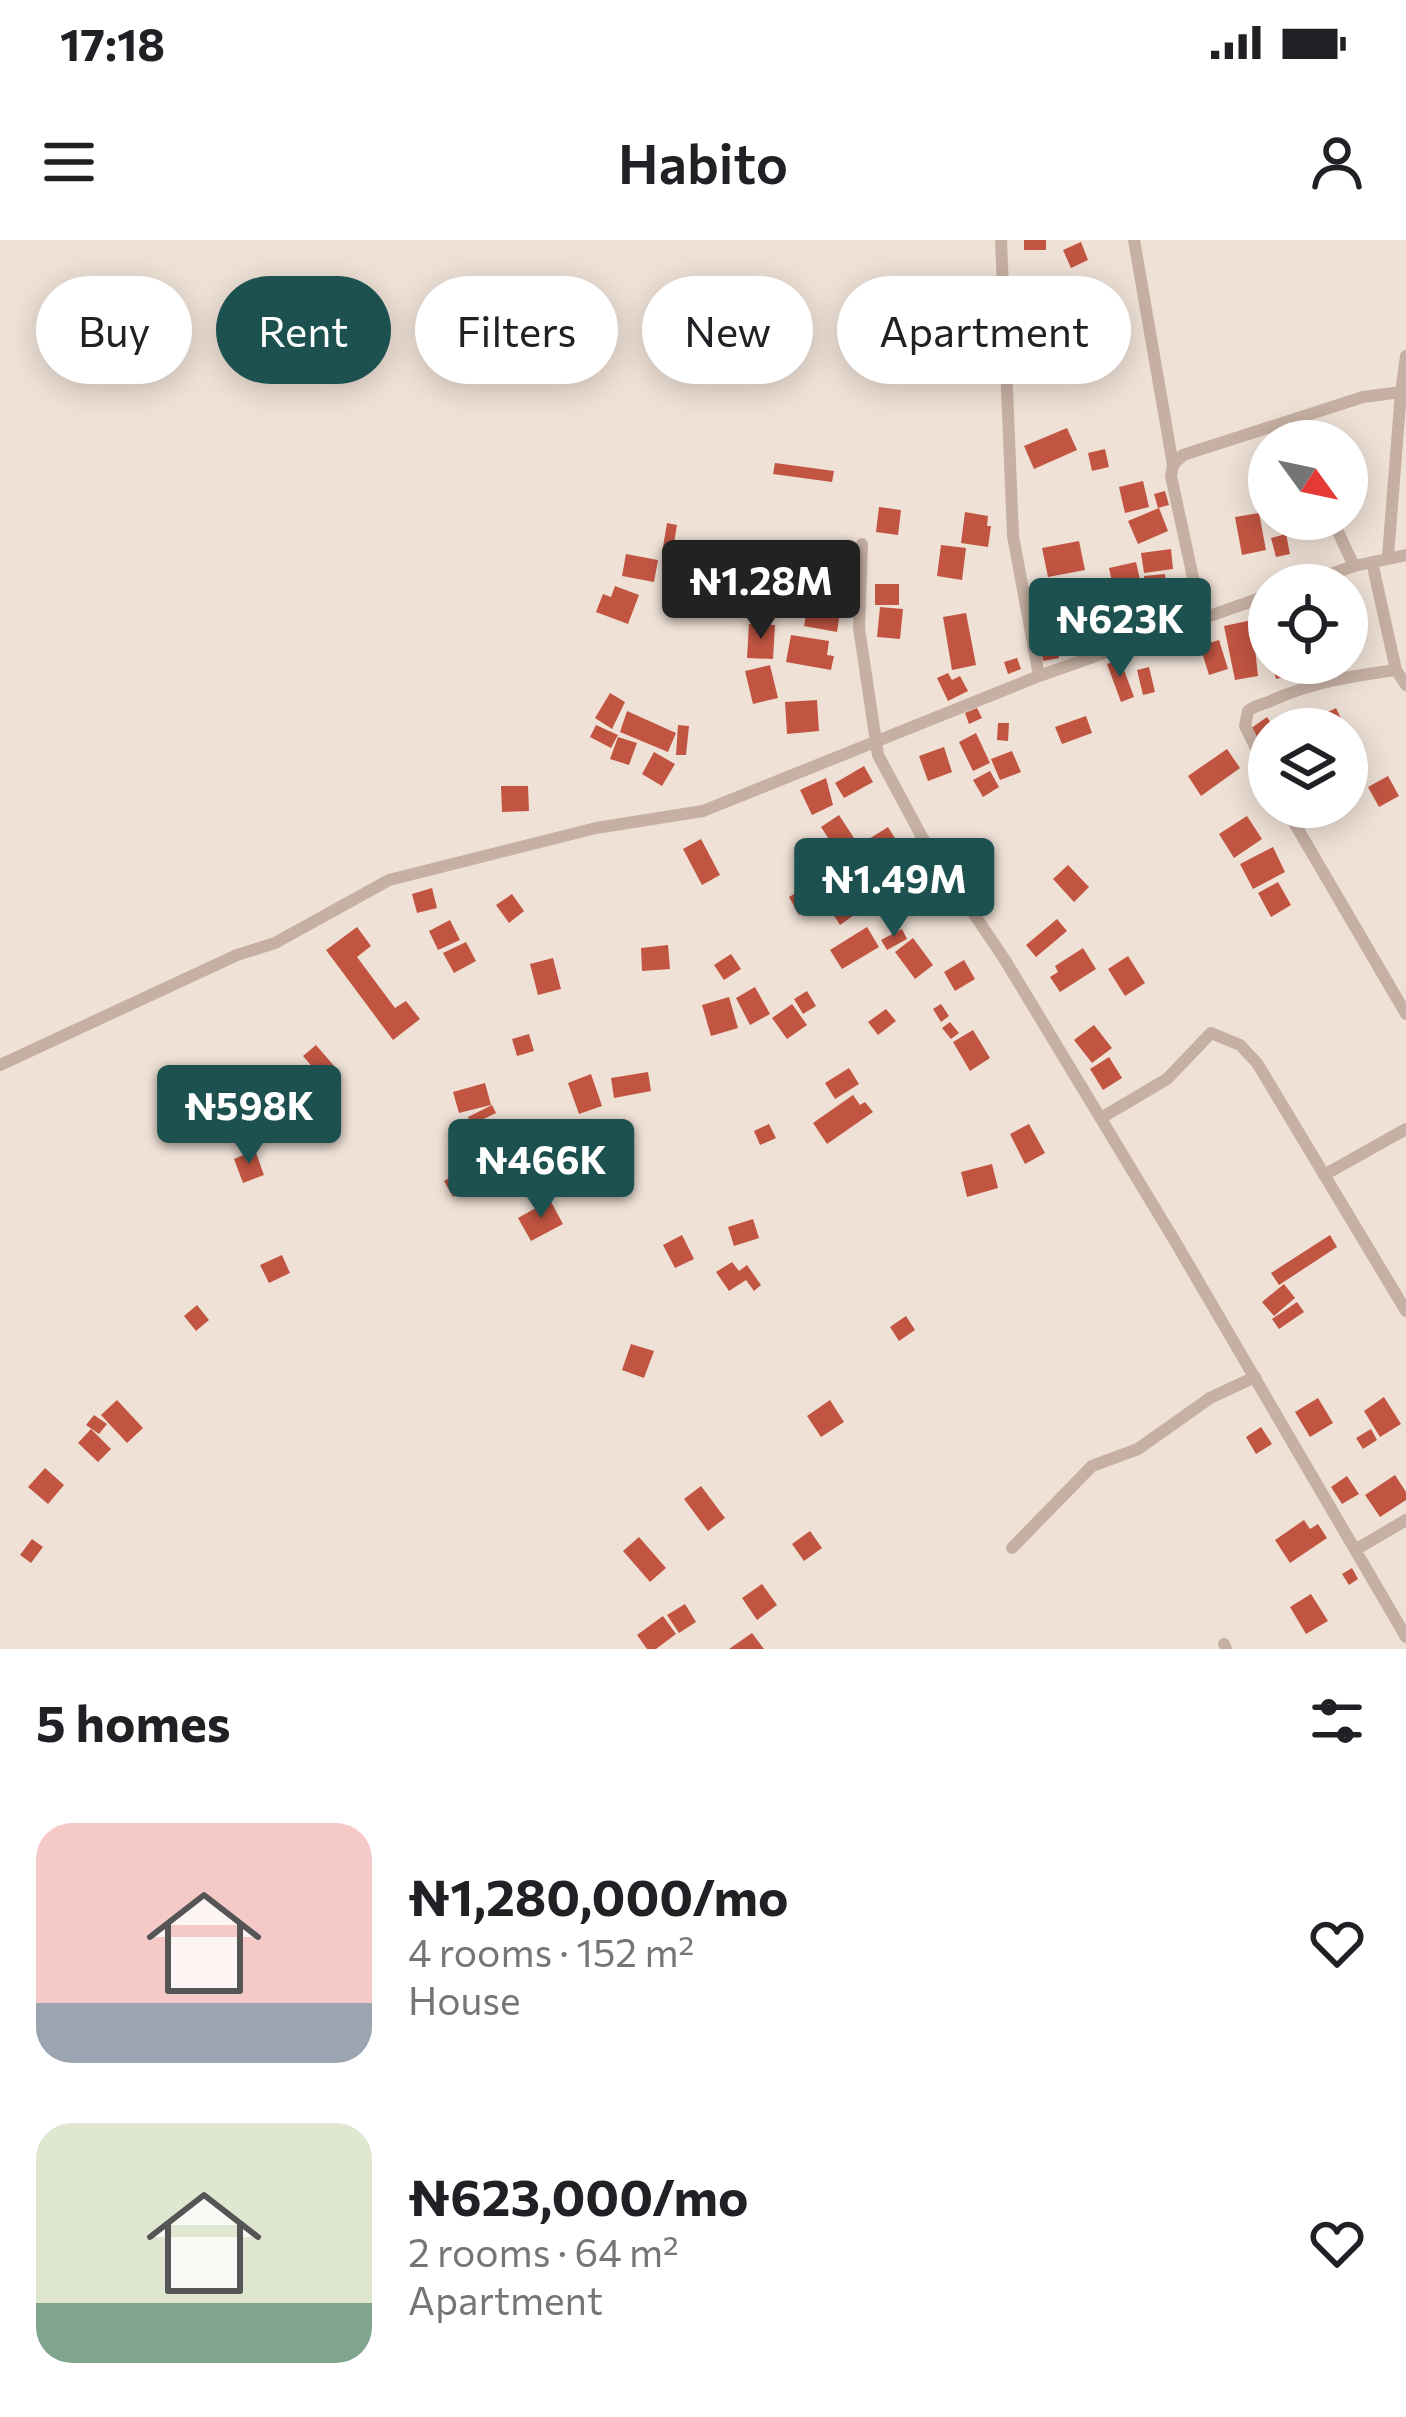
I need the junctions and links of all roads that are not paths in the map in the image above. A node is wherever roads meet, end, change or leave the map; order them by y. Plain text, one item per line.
1 (1001, 240) edge
2 (1134, 240) edge
3 (1406, 356) edge
4 (1400, 392) junction
5 (1173, 465) junction
6 (862, 544) dead end
7 (1406, 555) edge
8 (1388, 556) junction
9 (1372, 562) junction
10 (1363, 564) edge
11 (1248, 603) edge
12 (1202, 619) junction
13 (1396, 670) junction
14 (1039, 676) junction
15 (1406, 685) edge
16 (1251, 708) edge
17 (874, 741) junction
18 (1297, 828) edge
19 (1406, 1014) edge
20 (0, 1065) edge
21 (1101, 1118) junction
22 (1406, 1129) edge
23 (1324, 1175) junction
24 (1406, 1311) edge
25 (1255, 1377) junction
26 (1406, 1520) edge
27 (1012, 1548) dead end
28 (1355, 1550) junction
29 (1406, 1637) edge

1 - 14 street
2 - 5 street
3 - 4 street
4 - 5 street
4 - 8 street
5 - 12 street
6 - 17 street
7 - 8 street
8 - 9 street
9 - 10 street
9 - 13 street
11 - 12 street
12 - 14 street
13 - 15 street
13 - 16 street
14 - 17 street
17 - 20 street
17 - 21 street
18 - 19 street
21 - 23 street
21 - 25 street
22 - 23 street
23 - 24 street
25 - 27 street
25 - 28 street
26 - 28 street
28 - 29 street

